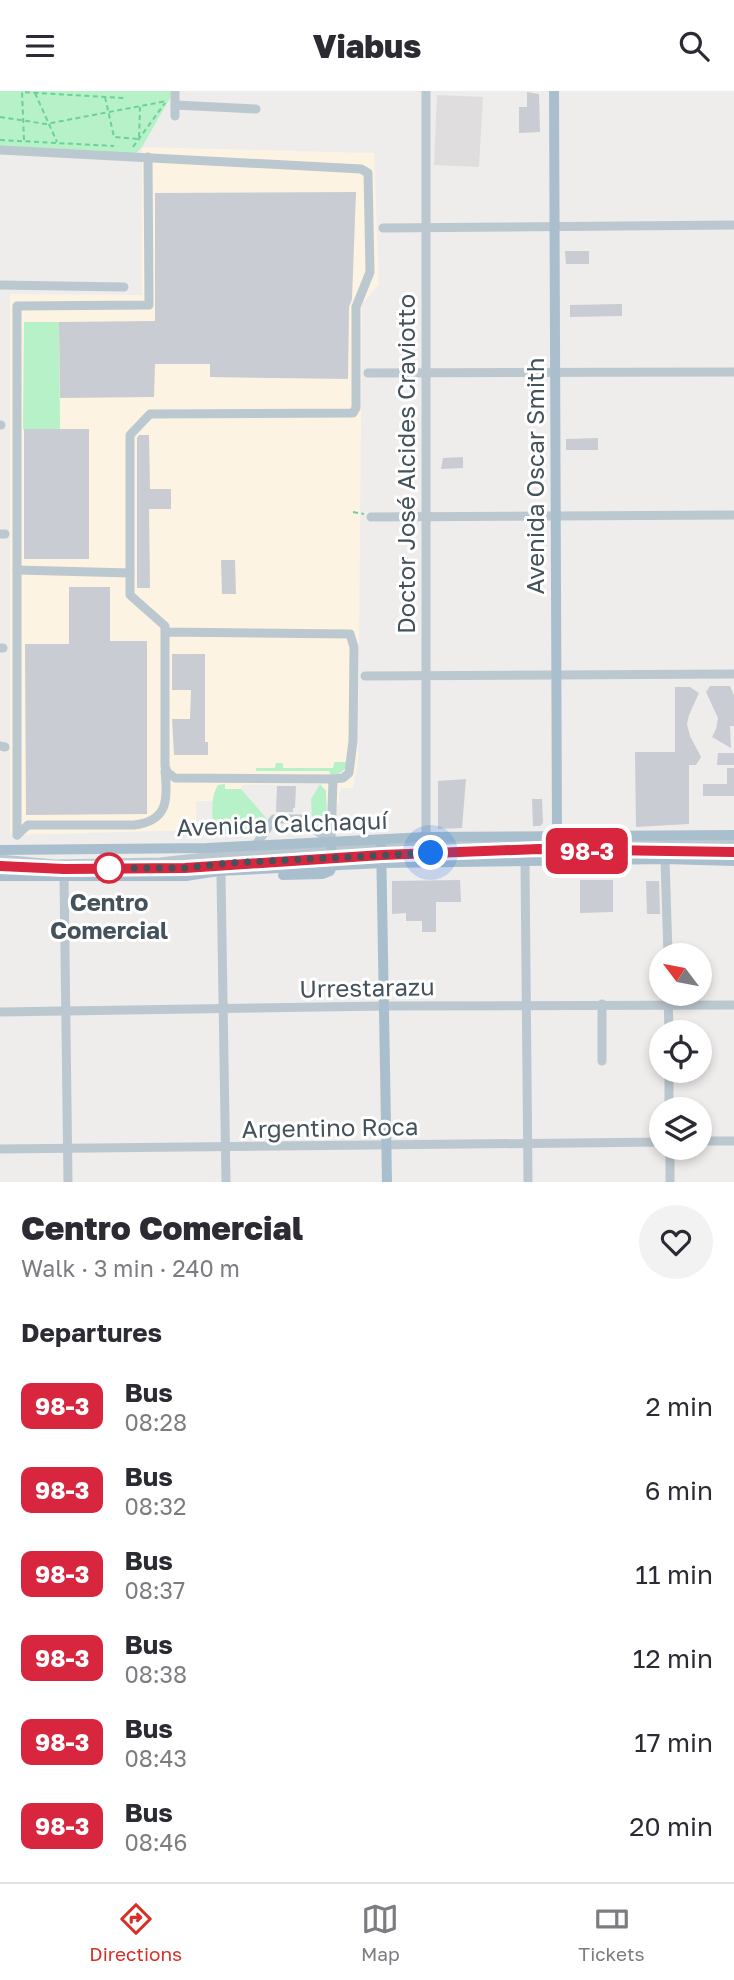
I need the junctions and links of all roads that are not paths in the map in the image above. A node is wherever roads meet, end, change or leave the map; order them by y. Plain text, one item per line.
1 (175, 91) edge
2 (426, 91) edge
3 (554, 91) edge
4 (175, 105) junction
5 (256, 109) dead end
6 (175, 116) dead end
7 (0, 150) edge
8 (145, 157) junction
9 (734, 225) edge
10 (554, 226) junction
11 (383, 227) dead end
12 (426, 227) junction
13 (0, 285) edge
14 (124, 287) dead end
15 (555, 372) junction
16 (734, 372) edge
17 (368, 373) dead end
18 (425, 373) junction
19 (734, 515) edge
20 (555, 516) junction
21 (371, 517) dead end
22 (426, 517) junction
23 (17, 570) junction
24 (130, 573) junction
25 (165, 632) junction
26 (734, 674) edge
27 (427, 675) junction
28 (556, 675) junction
29 (365, 676) dead end
30 (165, 766) junction
31 (333, 779) junction
32 (734, 835) edge
33 (426, 838) junction
34 (734, 842) edge
35 (255, 846) junction
36 (558, 847) junction
37 (0, 850) edge
38 (382, 852) junction
39 (734, 852) edge
40 (332, 854) junction
41 (0, 859) edge
42 (666, 859) junction
43 (734, 861) edge
44 (450, 862) junction
45 (526, 862) junction
46 (0, 866) edge
47 (0, 876) edge
48 (64, 876) junction
49 (186, 876) junction
50 (221, 881) junction
51 (668, 943) edge
52 (602, 1004) junction
53 (527, 1005) junction
54 (649, 1005) edge
55 (712, 1005) edge
56 (734, 1005) edge
57 (385, 1006) junction
58 (224, 1008) junction
59 (0, 1012) edge
60 (65, 1012) junction
61 (602, 1062) dead end
62 (712, 1141) edge
63 (734, 1141) edge
64 (649, 1142) edge
65 (527, 1143) junction
66 (386, 1145) junction
67 (68, 1148) junction
68 (226, 1148) junction
69 (0, 1149) edge
70 (670, 1160) edge
71 (68, 1182) edge
72 (226, 1182) edge
73 (387, 1182) edge
74 (528, 1182) edge
75 (670, 1182) edge

1 - 4 street
2 - 12 street, Doctor José Alcides Craviotto
3 - 10 main road, Avenida Oscar Smith
4 - 5 street
4 - 6 street
7 - 8 street
8 - 23 street
8 - 24 street
9 - 10 street
10 - 12 street
10 - 15 main road, Avenida Oscar Smith
11 - 12 street
12 - 18 street, Doctor José Alcides Craviotto
13 - 14 street
15 - 16 street
15 - 18 street
15 - 20 main road, Avenida Oscar Smith
17 - 18 street
18 - 22 street, Doctor José Alcides Craviotto
19 - 20 street
20 - 22 street
20 - 28 main road, Avenida Oscar Smith
21 - 22 street
22 - 27 street, Doctor José Alcides Craviotto
23 - 24 street
23 - 30 street
24 - 25 street
25 - 30 street
25 - 31 street
26 - 28 street
27 - 28 street
27 - 29 street
27 - 33 street, Doctor José Alcides Craviotto
28 - 36 main road, Avenida Oscar Smith
30 - 31 street
31 - 40 street
32 - 36 main road, Avenida Calchaquí
33 - 36 main road, Avenida Calchaquí
33 - 38 main road, Avenida Calchaquí
34 - 36 street
35 - 37 main road, Avenida Calchaquí
35 - 40 main road, Avenida Calchaquí
35 - 40 street
36 - 38 street
36 - 39 street
36 - 42 main road, Avenida Calchaquí
36 - 44 main road
36 - 45 main road, Avenida Calchaquí
38 - 40 main road, Avenida Calchaquí
38 - 40 main road, Avenida Calchaquí
38 - 44 main road, Avenida Calchaquí
38 - 57 main road
40 - 41 street
40 - 46 street
40 - 49 main road, Avenida Calchaquí
40 - 50 main road
42 - 43 main road, Avenida Calchaquí
42 - 51 street
44 - 45 main road, Avenida Calchaquí
45 - 53 street
47 - 48 main road, Avenida Calchaquí
48 - 49 main road, Avenida Calchaquí
48 - 60 street
49 - 50 main road
50 - 58 street
52 - 53 street, Urrestarazu
52 - 54 street, Urrestarazu
52 - 61 street
53 - 57 street, Urrestarazu
53 - 65 street
55 - 56 street, Urrestarazu
57 - 58 street, Urrestarazu
57 - 66 main road
58 - 60 street, Urrestarazu
58 - 68 street
59 - 60 street, Urrestarazu
60 - 67 street
62 - 63 street
64 - 65 street, Argentino Roca
65 - 66 street, Argentino Roca
65 - 74 street
66 - 68 street, Argentino Roca
66 - 73 main road
67 - 68 street, Argentino Roca
67 - 69 street, Argentino Roca
67 - 71 street
68 - 72 street
70 - 75 street

